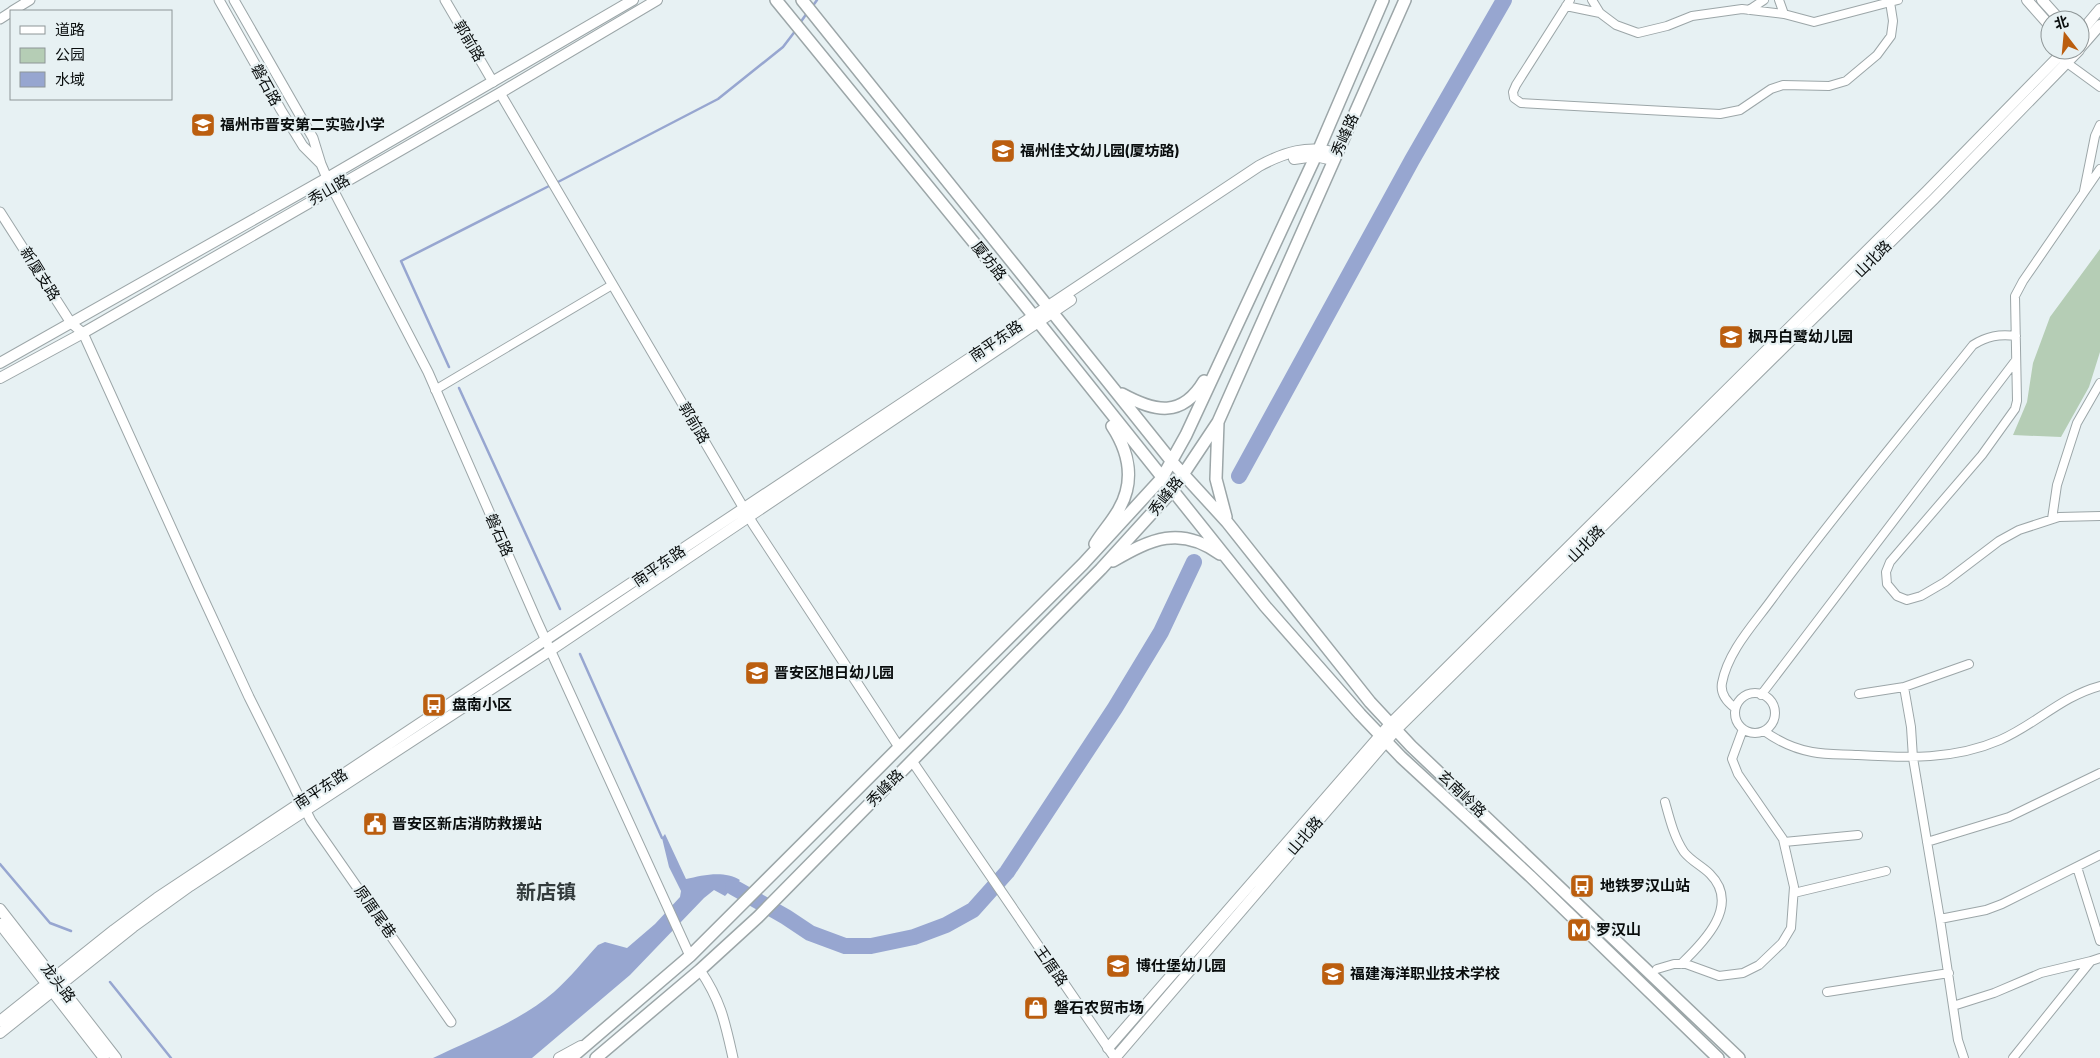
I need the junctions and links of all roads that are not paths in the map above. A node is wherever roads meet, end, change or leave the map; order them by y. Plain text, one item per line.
1 (30, 0) edge
2 (219, 0) edge
3 (234, 0) edge
4 (445, 0) edge
5 (633, 0) edge
6 (657, 0) edge
7 (776, 0) edge
8 (1383, 0) edge
9 (1405, 0) edge
10 (1592, 0) edge
11 (1764, 0) edge
12 (1779, 0) edge
13 (2027, 0) edge
14 (2042, 0) edge
15 (1894, 1) edge
16 (1568, 3) edge
17 (806, 5) edge
18 (2100, 9) edge
19 (15, 10) edge
20 (1749, 10) junction
21 (2051, 10) edge
22 (1600, 13) junction
23 (1784, 14) junction
24 (2040, 15) edge
25 (2090, 21) edge
26 (2100, 24) edge
27 (2090, 34) edge
28 (2065, 60) edge
29 (2080, 60) edge
30 (493, 82) junction
31 (2100, 87) edge
32 (500, 93) junction
33 (2100, 125) edge
34 (1317, 153) junction
35 (1335, 157) junction
36 (321, 164) junction
37 (2100, 169) edge
38 (327, 178) junction
39 (333, 188) junction
40 (2083, 194) junction
41 (0, 212) edge
42 (612, 285) junction
43 (1050, 310) junction
44 (1035, 320) junction
45 (71, 324) junction
46 (83, 333) junction
47 (2016, 336) junction
48 (1222, 358) junction
49 (2016, 360) junction
50 (0, 363) edge
51 (0, 378) edge
52 (2100, 383) edge
53 (436, 390) junction
54 (1117, 392) junction
55 (1104, 406) junction
56 (1218, 422) junction
57 (1172, 463) junction
58 (1183, 475) junction
59 (1162, 478) junction
60 (1172, 491) junction
61 (1211, 505) joint
62 (747, 513) junction
63 (2100, 516) edge
64 (2052, 519) junction
65 (1228, 522) junction
66 (1199, 523) joint
67 (1231, 562) junction
68 (1083, 564) junction
69 (1101, 569) junction
70 (548, 645) junction
71 (1969, 664) dead end
72 (2100, 686) edge
73 (1904, 687) junction
74 (1859, 694) dead end
75 (1761, 695) junction
76 (1735, 708) junction
77 (1393, 727) junction
78 (1743, 729) junction
79 (1764, 731) junction
80 (1383, 738) junction
81 (899, 747) junction
82 (1913, 758) junction
83 (912, 761) junction
84 (2100, 773) edge
85 (1665, 802) dead end
86 (304, 805) junction
87 (1858, 835) dead end
88 (1784, 842) junction
89 (1927, 842) junction
90 (2100, 855) edge
91 (2077, 867) junction
92 (1886, 871) dead end
93 (1794, 893) junction
94 (0, 909) edge
95 (1940, 919) junction
96 (0, 924) edge
97 (2100, 941) edge
98 (690, 956) junction
99 (2100, 958) edge
100 (2091, 961) junction
101 (1681, 964) junction
102 (1658, 969) dead end
103 (700, 970) junction
104 (1948, 973) junction
105 (53, 985) junction
106 (1827, 992) dead end
107 (1953, 1006) junction
108 (0, 1021) edge
109 (451, 1022) dead end
110 (0, 1033) edge
111 (595, 1038) junction
112 (1108, 1048) junction
113 (104, 1058) edge
114 (116, 1058) edge
115 (559, 1058) edge
116 (571, 1058) edge
117 (596, 1058) edge
118 (733, 1058) edge
119 (1115, 1058) edge
120 (1718, 1058) edge
121 (1739, 1058) edge
122 (1964, 1058) edge
123 (2013, 1058) edge

1 - 19 street
2 - 36 street, 磐石路
3 - 36 street, 磐石路
4 - 30 street, 郭前路
5 - 30 main road, 秀山路
6 - 32 main road, 秀山路
7 - 44 main road, 厦坊路
8 - 34 main road, 秀峰路
9 - 35 main road, 秀峰路
10 - 22 street
11 - 20 street
12 - 23 street
13 - 24 main road
14 - 21 main road
15 - 16 street
15 - 23 street
16 - 22 street
17 - 43 main road, 厦坊路
18 - 25 main road
20 - 22 street
20 - 23 street
26 - 27 main road, 山北路
28 - 77 main road, 山北路
29 - 31 street
30 - 38 main road, 秀山路
32 - 39 main road, 秀山路
32 - 42 street, 郭前路
33 - 40 street
34 - 35 main road, 南平东路
34 - 43 main road, 南平东路
34 - 48 main road, 秀峰路
35 - 56 main road, 秀峰路
36 - 38 street, 磐石路
37 - 40 street
38 - 39 street, 磐石路
38 - 45 main road, 秀山路
39 - 46 main road, 秀山路
39 - 53 street, 磐石路
40 - 47 street
41 - 45 street, 新厦支路
42 - 53 street
42 - 62 street, 郭前路
43 - 44 main road, 南平东路
43 - 54 main road, 厦坊路
44 - 55 main road, 厦坊路
44 - 62 main road, 南平东路
45 - 46 street, 新厦支路
45 - 50 main road, 秀山路
46 - 51 main road, 秀山路
46 - 86 street, 原厝尾巷
47 - 49 street
47 - 76 street
48 - 54 main road
48 - 57 main road, 秀峰路
49 - 64 street
49 - 75 street
52 - 64 street
53 - 70 street, 磐石路
54 - 57 main road, 厦坊路
55 - 59 main road, 厦坊路
55 - 68 main road
56 - 58 main road, 秀峰路
56 - 65 main road
57 - 58 main road, 厦坊路
57 - 59 main road, 秀峰路
58 - 60 main road, 秀峰路
58 - 61 main road, 厦坊路
59 - 60 main road, 厦坊路
59 - 68 main road, 秀峰路
60 - 66 main road, 厦坊路
60 - 69 main road, 秀峰路
61 - 65 main road, 玄南岭路
62 - 70 main road, 南平东路
62 - 81 street, 郭前路
63 - 64 street
65 - 77 main road, 玄南岭路
66 - 67 main road, 玄南岭路
67 - 69 main road
67 - 80 main road, 玄南岭路
68 - 81 main road, 秀峰路
69 - 83 main road, 秀峰路
70 - 86 main road, 南平东路
70 - 98 street, 磐石路
71 - 73 street
72 - 82 street
73 - 74 street
73 - 82 street
75 - 76 street
75 - 79 street
76 - 78 street
77 - 80 main road, 山北路
77 - 121 main road, 玄南岭路
78 - 79 street
78 - 88 street
79 - 82 street
80 - 112 main road, 山北路
80 - 119 main road, 山北路
80 - 120 main road, 玄南岭路
81 - 98 main road, 秀峰路
82 - 89 street
83 - 103 main road, 秀峰路
83 - 112 street, 王厝路
84 - 89 street
85 - 101 street
86 - 105 main road, 南平东路
86 - 109 street, 原厝尾巷
87 - 88 street
88 - 93 street
89 - 95 street
90 - 91 street
91 - 95 street
91 - 97 street
92 - 93 street
93 - 101 street
94 - 105 main road, 龙头路
95 - 104 street
96 - 105 main road, 龙头路
98 - 111 main road, 秀峰路
99 - 100 street
100 - 107 street
100 - 123 street
101 - 102 street
103 - 117 main road, 秀峰路
103 - 118 street
104 - 106 street
104 - 107 street
105 - 108 main road, 南平东路
105 - 110 main road, 南平东路
105 - 113 main road, 龙头路
105 - 114 main road, 龙头路
107 - 122 street
111 - 115 main road
111 - 116 main road, 秀峰路
112 - 119 street, 王厝路

